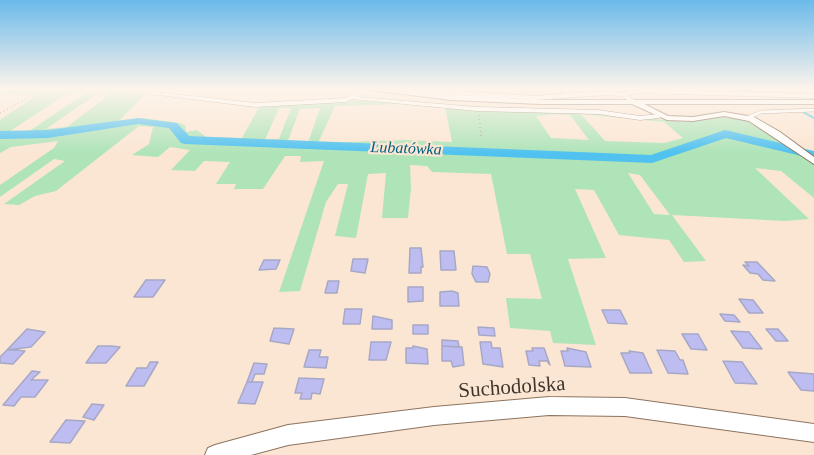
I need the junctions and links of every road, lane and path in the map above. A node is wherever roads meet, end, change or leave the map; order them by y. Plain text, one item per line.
1 (477, 110) edge
2 (527, 110) edge
3 (649, 110) edge
4 (808, 110) edge
5 (659, 116) junction
6 (747, 118) junction
7 (481, 138) dead end
8 (814, 161) edge
9 (814, 433) edge
10 (215, 455) edge

1 - 7 path
2 - 5 street
3 - 5 street
4 - 6 lane
5 - 6 street
6 - 8 street
9 - 10 street, Suchodolska

